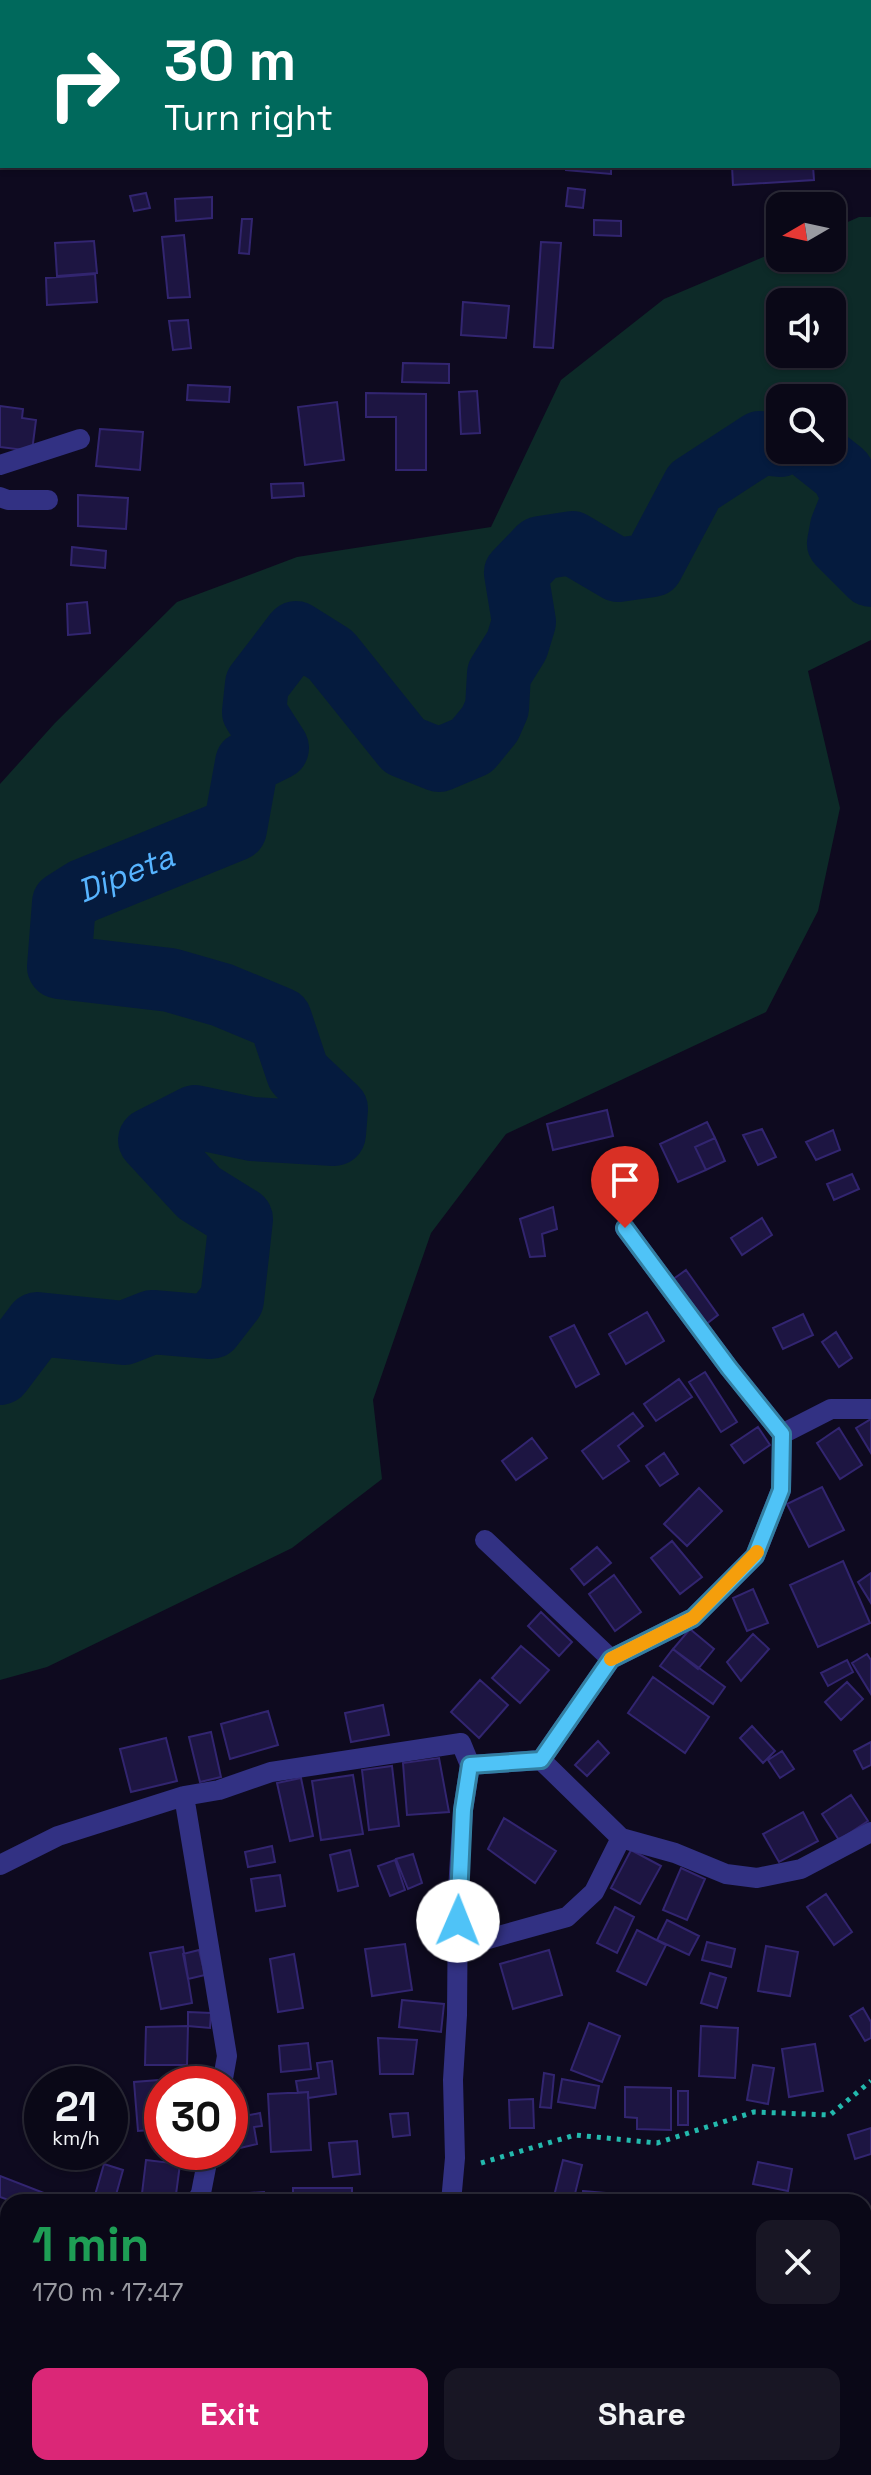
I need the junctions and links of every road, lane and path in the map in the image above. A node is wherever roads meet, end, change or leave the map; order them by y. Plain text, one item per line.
1 (80, 439) dead end
2 (0, 465) edge
3 (0, 497) edge
4 (48, 500) dead end
5 (625, 1228) dead end
6 (871, 1409) edge
7 (782, 1434) junction
8 (485, 1540) dead end
9 (611, 1659) junction
10 (541, 1760) junction
11 (470, 1765) junction
12 (184, 1796) junction
13 (871, 1832) edge
14 (621, 1838) junction
15 (0, 1865) edge
16 (456, 1948) junction
17 (225, 2066) edge
18 (871, 2081) edge
19 (205, 2170) edge
20 (454, 2170) junction
21 (200, 2194) edge
22 (452, 2194) edge

1 - 2 street
3 - 4 street
5 - 7 street
6 - 7 street
7 - 9 street
8 - 9 street
9 - 10 street
10 - 11 street
10 - 14 street
11 - 12 street
11 - 16 street
12 - 15 street
12 - 17 street
13 - 14 street
14 - 16 street
16 - 20 street
18 - 20 path
19 - 21 street
20 - 22 street

